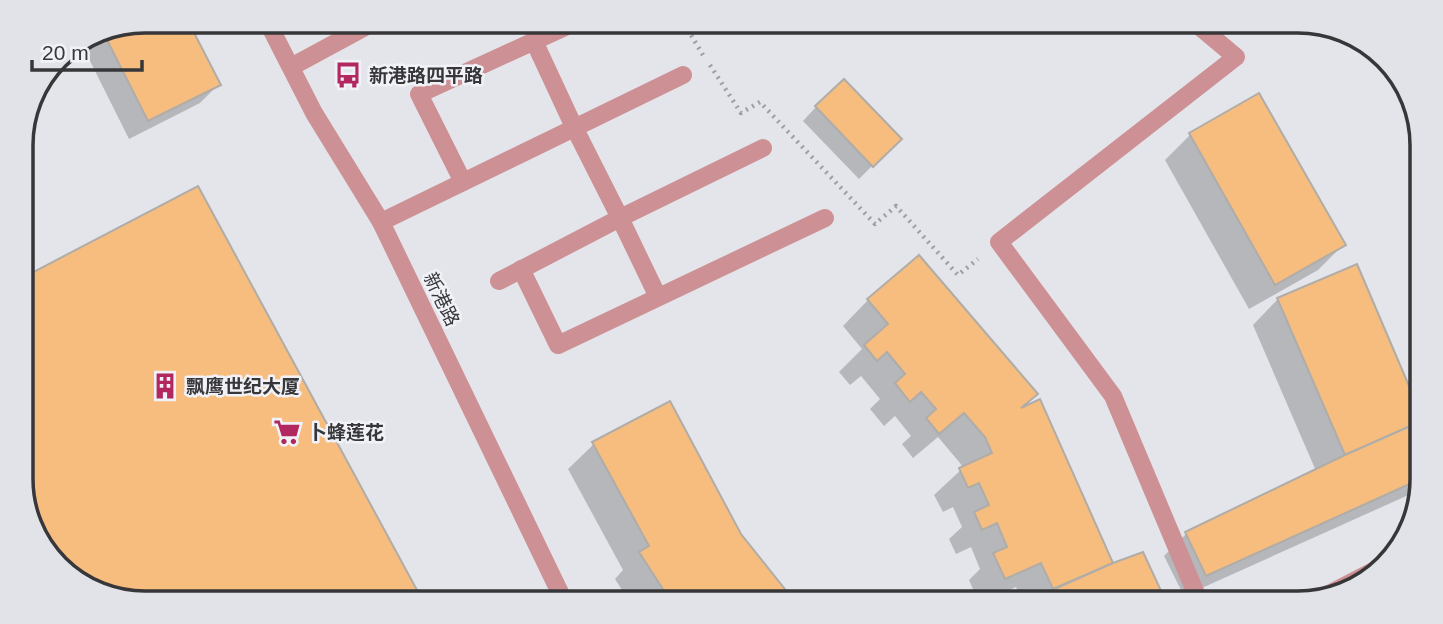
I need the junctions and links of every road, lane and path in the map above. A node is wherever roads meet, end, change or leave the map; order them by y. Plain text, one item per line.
1 (273, 33) edge
2 (354, 33) edge
3 (552, 33) edge
4 (693, 33) edge
5 (1207, 33) edge
6 (534, 41) junction
7 (291, 67) junction
8 (683, 75) dead end
9 (574, 127) junction
10 (763, 148) dead end
11 (463, 182) junction
12 (620, 218) junction
13 (825, 218) dead end
14 (381, 222) junction
15 (999, 242) junction
16 (522, 269) junction
17 (499, 281) dead end
18 (658, 297) junction
19 (559, 591) edge
20 (1195, 591) edge

1 - 7 street, 新港路
2 - 7 street
3 - 6 street
4 - 15 path
5 - 15 street
6 - 9 street
6 - 11 street
7 - 14 street, 新港路
8 - 9 street
9 - 11 street
9 - 12 street
10 - 12 street
11 - 14 street
12 - 16 street
12 - 18 street
13 - 18 street
14 - 19 street, 新港路
15 - 20 street
16 - 17 street
16 - 18 street

